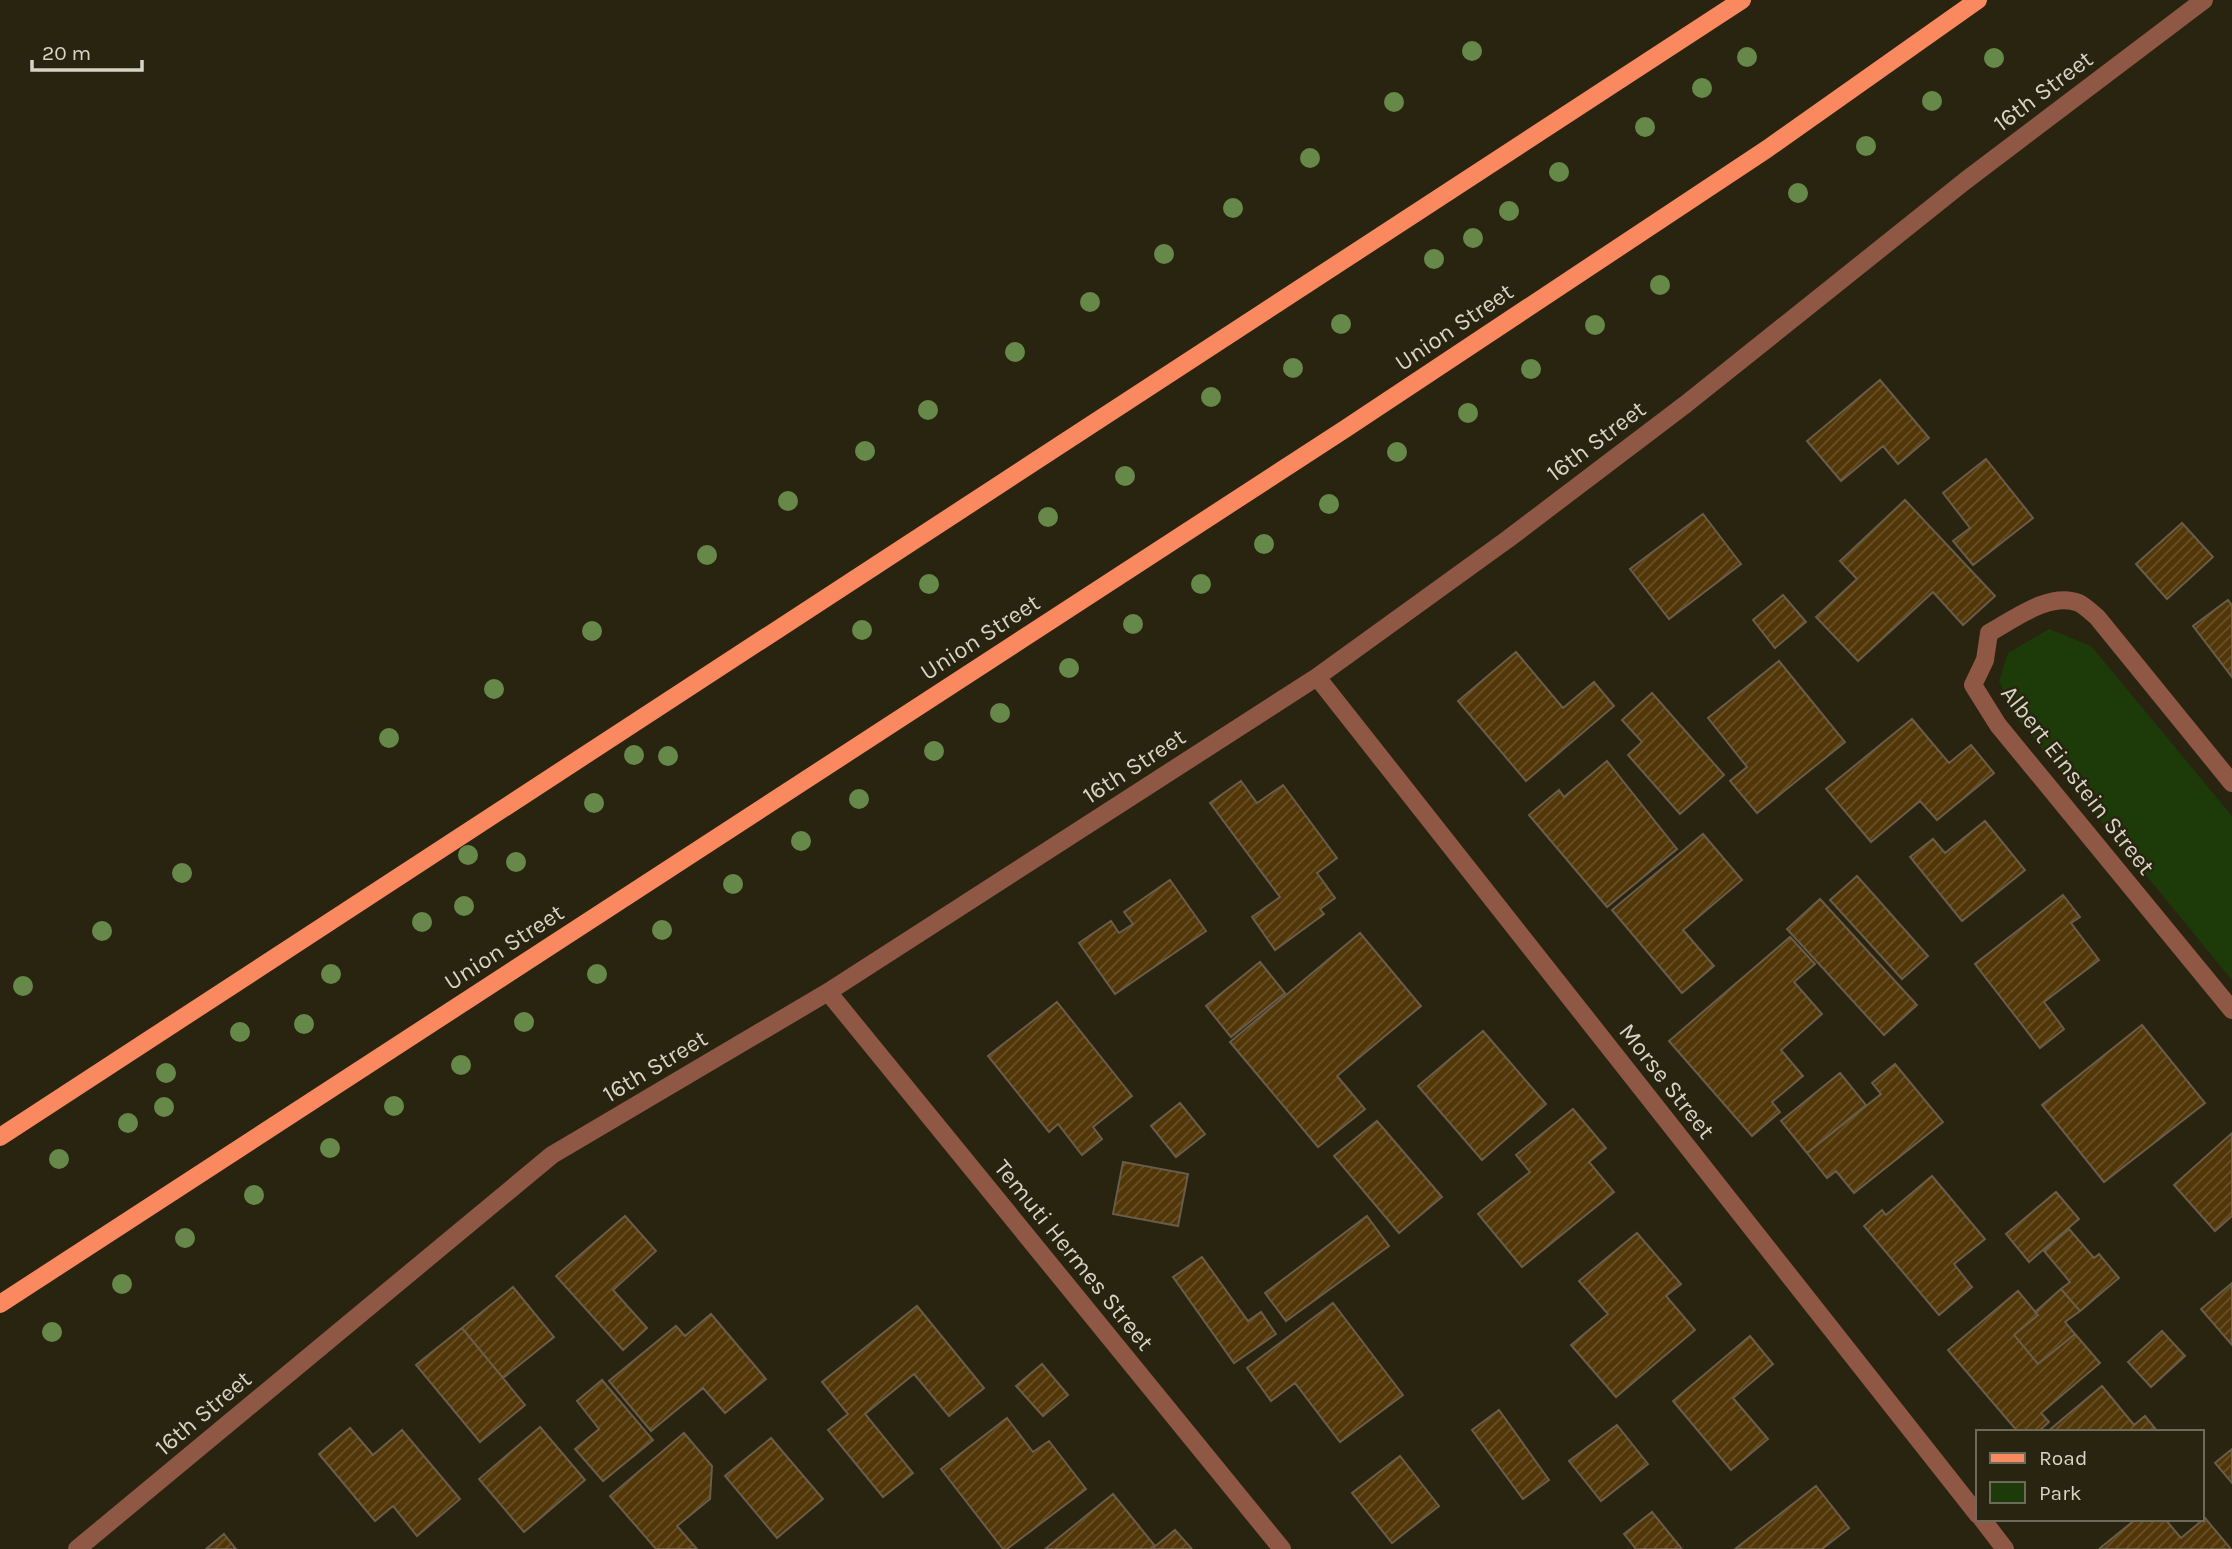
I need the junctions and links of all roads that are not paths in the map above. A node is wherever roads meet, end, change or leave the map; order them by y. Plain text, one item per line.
1 (1742, 0) edge
2 (1978, 0) edge
3 (2204, 0) edge
4 (1317, 677) junction
5 (2232, 783) edge
6 (828, 992) junction
7 (2232, 1010) edge
8 (0, 1137) edge
9 (0, 1304) edge
10 (1976, 1512) edge
11 (1984, 1521) edge
12 (77, 1549) edge
13 (1282, 1549) edge
14 (2005, 1549) edge

1 - 8 main road
2 - 9 main road, Union Street
3 - 4 street, 16th Street
4 - 6 street, 16th Street
4 - 10 street, Morse Street
5 - 7 street, Albert Einstein Street
6 - 12 street, 16th Street
6 - 13 street, Temuti Hermes Street
11 - 14 street

